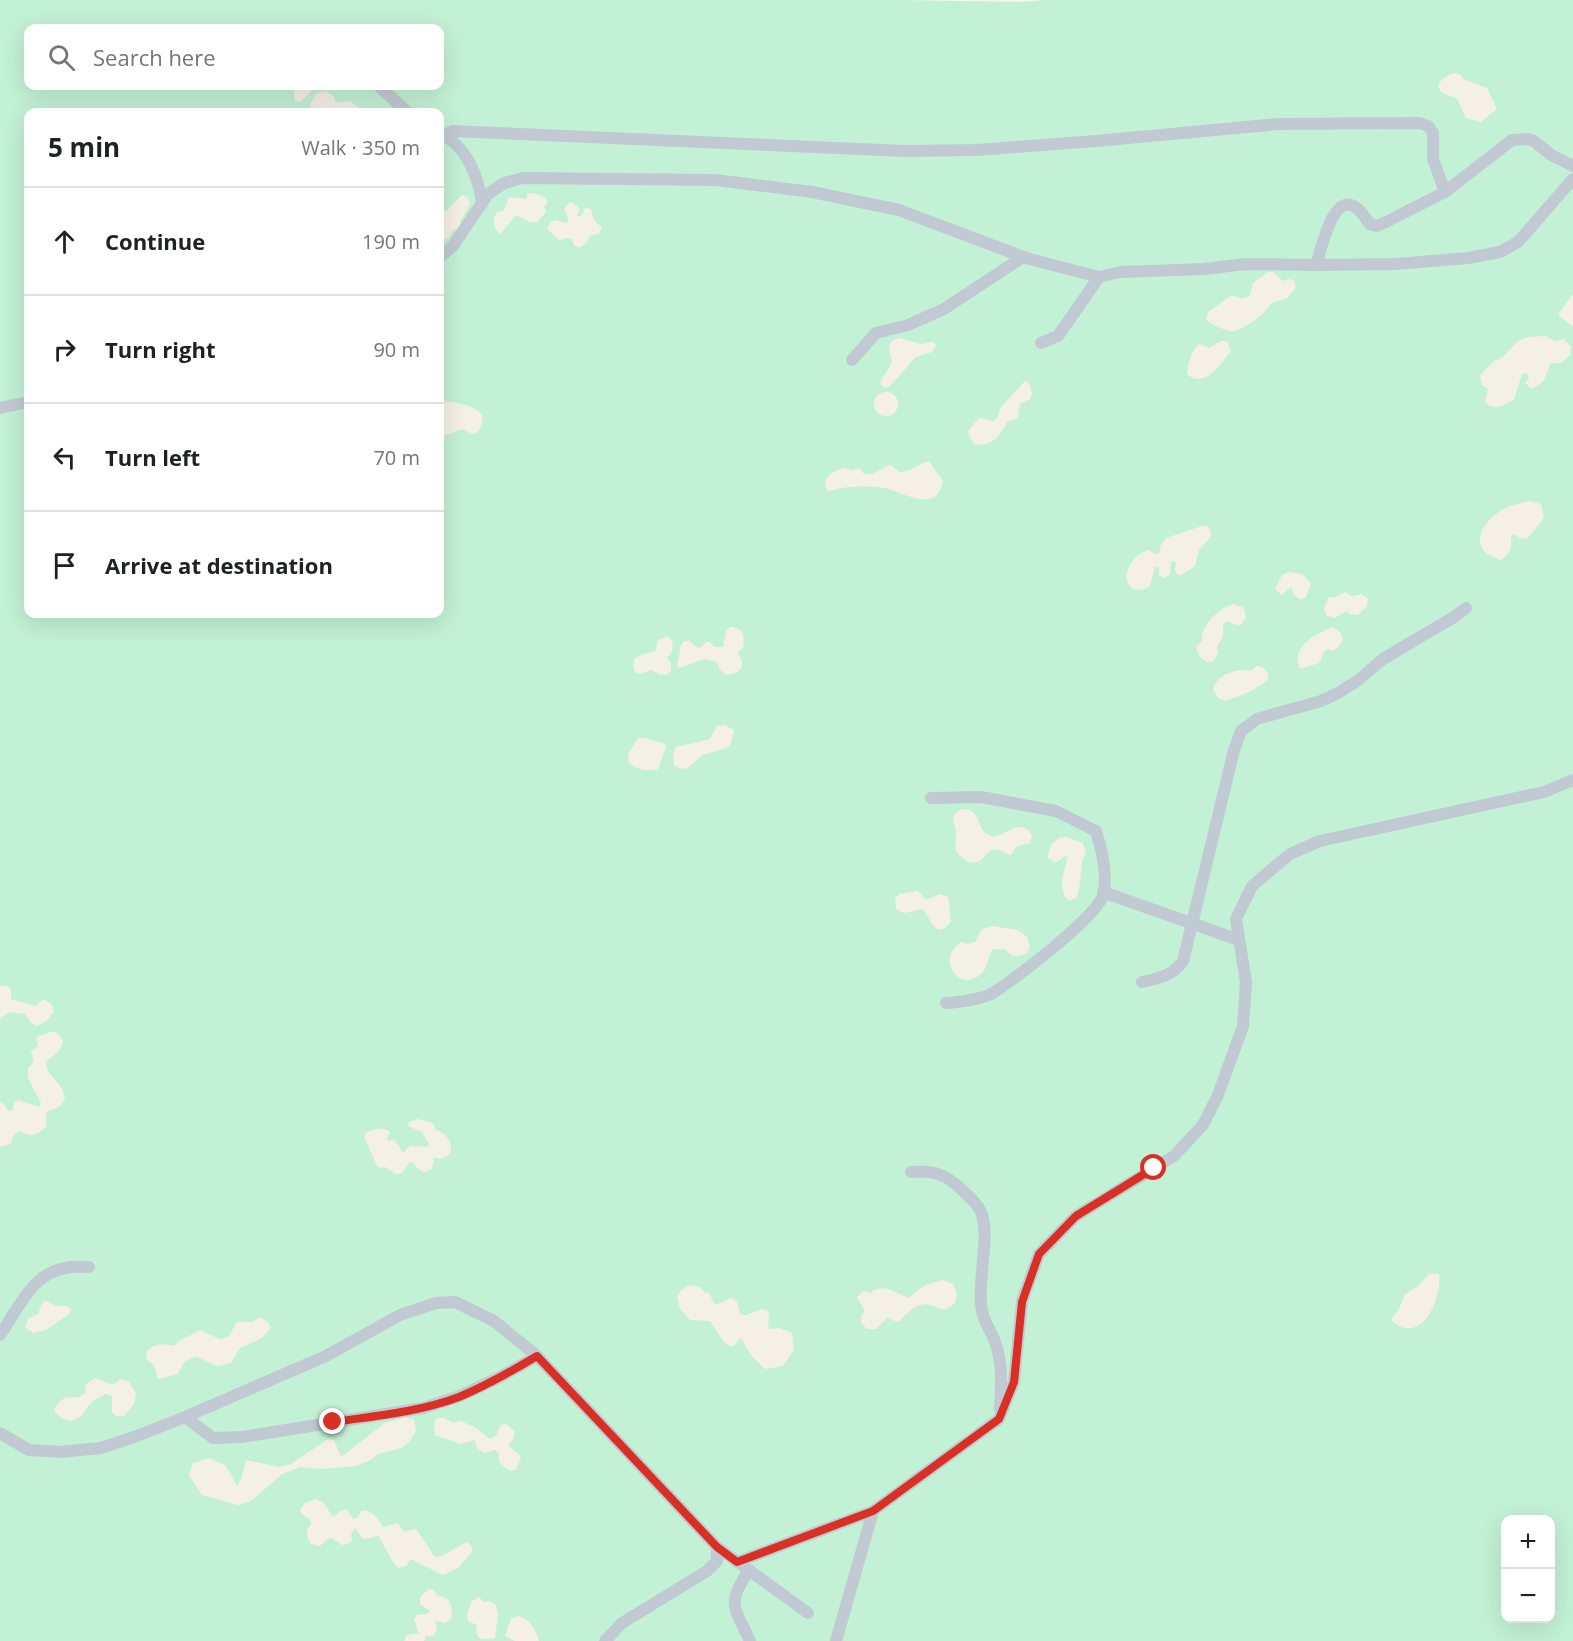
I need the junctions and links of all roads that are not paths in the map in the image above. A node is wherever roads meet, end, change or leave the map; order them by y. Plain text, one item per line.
1 (383, 90) edge
2 (403, 108) edge
3 (444, 134) edge
4 (444, 136) edge
5 (1573, 166) edge
6 (1573, 179) edge
7 (1445, 192) junction
8 (482, 204) junction
9 (444, 254) edge
10 (1023, 257) junction
11 (1316, 265) junction
12 (1099, 278) junction
13 (1041, 343) dead end
14 (852, 360) dead end
15 (24, 403) edge
16 (0, 408) edge
17 (1466, 608) dead end
18 (1573, 780) edge
19 (931, 798) dead end
20 (1103, 892) junction
21 (1194, 924) junction
22 (1239, 940) junction
23 (1142, 982) dead end
24 (946, 1003) dead end
25 (911, 1172) dead end
26 (89, 1267) dead end
27 (0, 1335) edge
28 (537, 1356) junction
29 (185, 1417) junction
30 (999, 1419) junction
31 (0, 1433) edge
32 (873, 1511) junction
33 (717, 1547) junction
34 (737, 1562) junction
35 (749, 1570) junction
36 (808, 1613) dead end
37 (617, 1628) junction
38 (605, 1641) edge
39 (616, 1641) edge
40 (750, 1641) edge
41 (836, 1641) edge

1 - 2 lane
3 - 7 lane
4 - 8 lane
5 - 7 lane
6 - 11 lane
7 - 11 lane
8 - 9 lane
8 - 10 lane
10 - 12 lane
10 - 14 lane
11 - 12 lane
12 - 13 lane
15 - 16 lane
17 - 21 lane
18 - 22 lane
19 - 20 lane
20 - 21 lane
20 - 24 lane
21 - 22 lane
21 - 23 lane
22 - 30 lane
25 - 30 lane
26 - 27 lane
28 - 29 lane
28 - 29 lane
28 - 33 lane
29 - 31 lane
30 - 32 lane
32 - 34 lane
32 - 41 lane
33 - 34 lane
33 - 37 lane
34 - 35 lane
35 - 36 lane
35 - 40 lane
37 - 38 lane
37 - 39 lane

